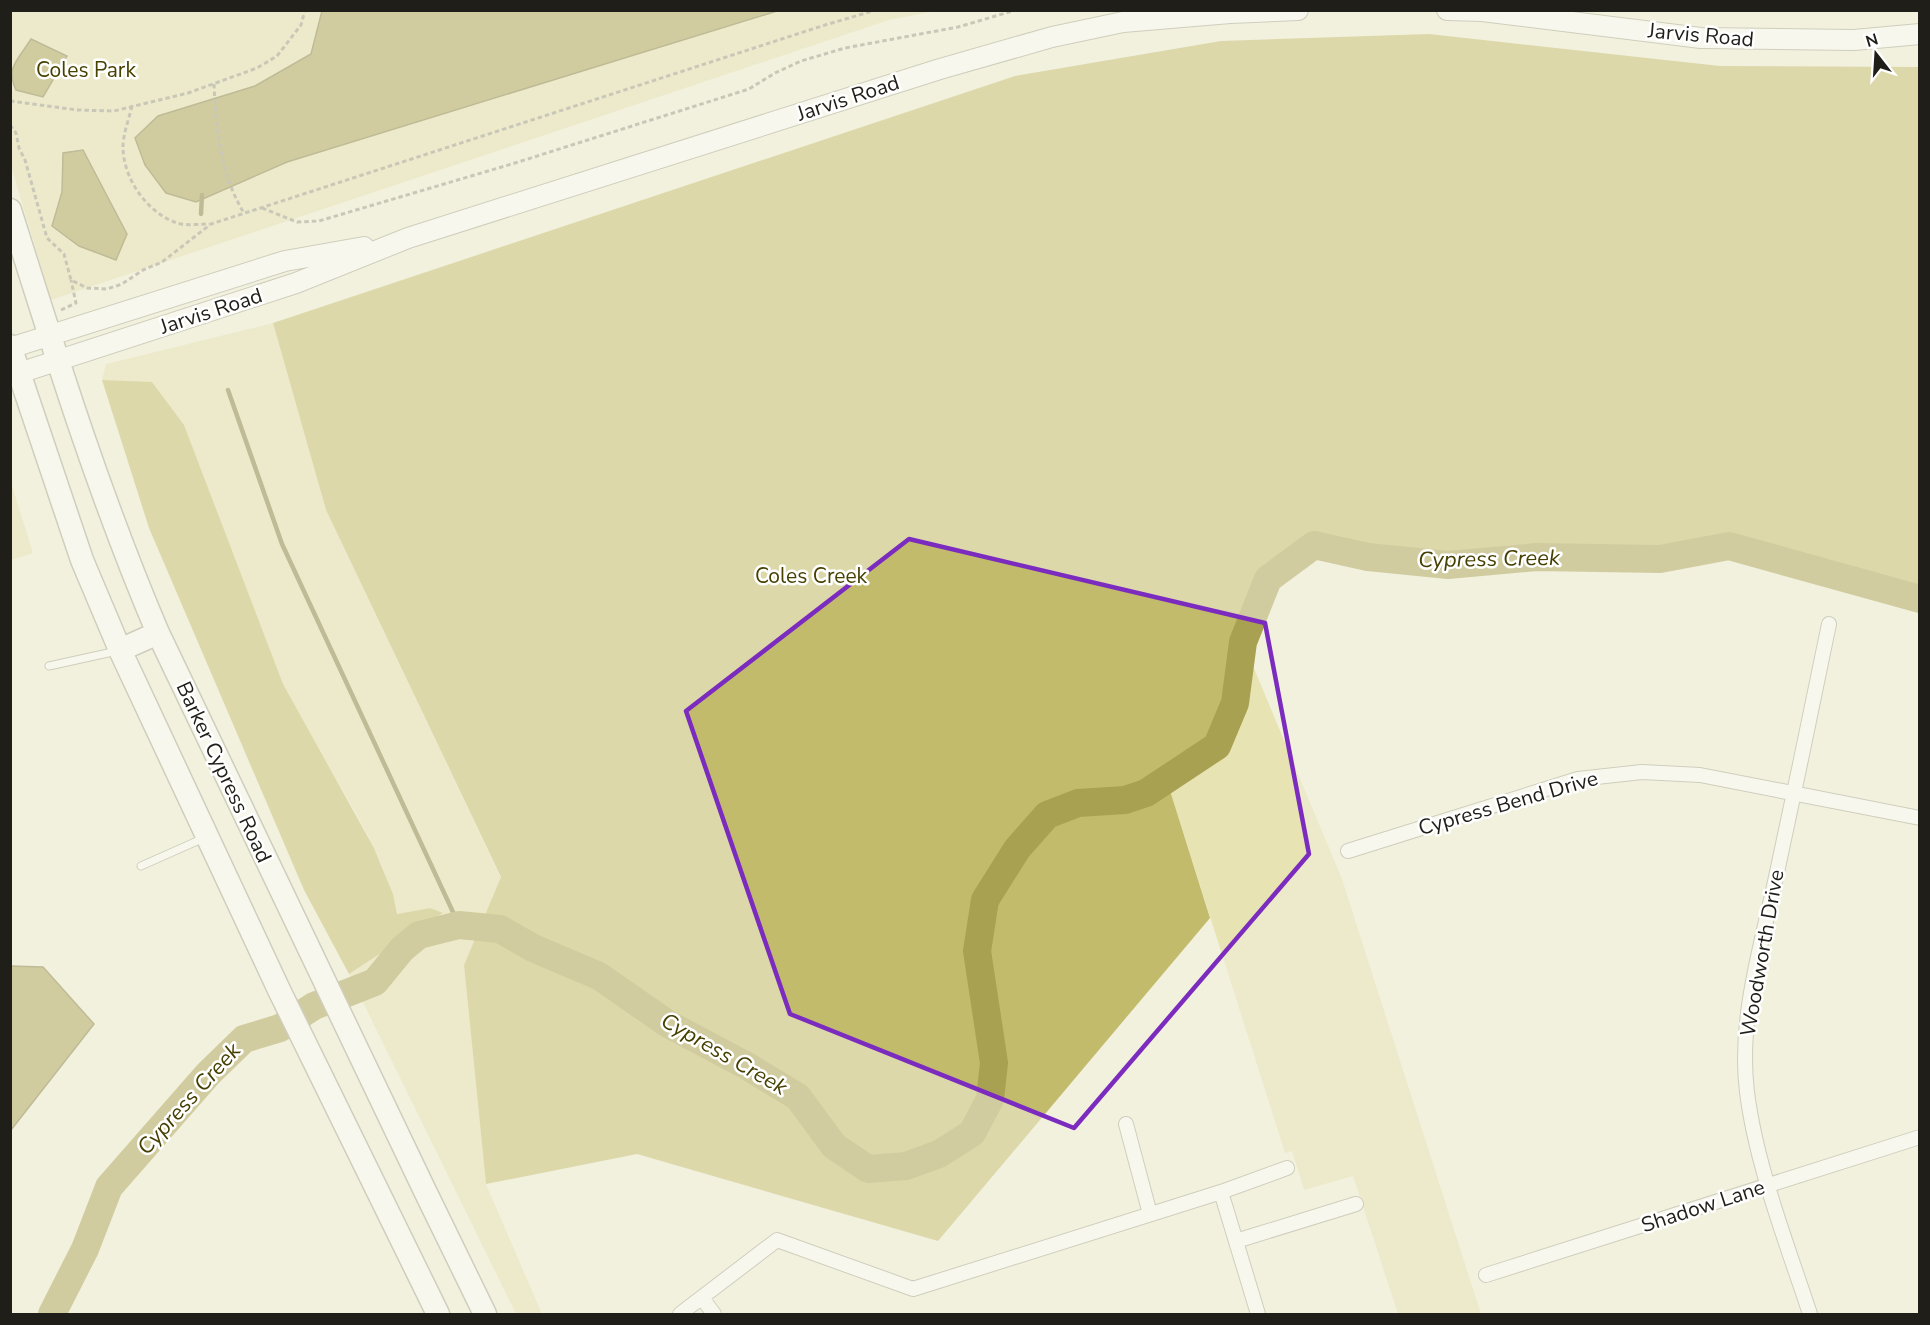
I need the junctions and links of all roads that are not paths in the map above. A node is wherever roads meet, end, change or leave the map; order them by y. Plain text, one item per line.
1 (1298, 10) edge
2 (1448, 10) edge
3 (1920, 34) edge
4 (10, 210) edge
5 (408, 238) junction
6 (49, 336) junction
7 (11, 348) edge
8 (57, 361) junction
9 (15, 374) edge
10 (1829, 624) dead end
11 (158, 633) junction
12 (120, 650) junction
13 (49, 666) dead end
14 (1794, 794) junction
15 (1920, 818) edge
16 (207, 837) junction
17 (1348, 851) dead end
18 (141, 866) dead end
19 (1126, 1124) dead end
20 (1920, 1137) edge
21 (1287, 1168) dead end
22 (1769, 1185) junction
23 (1221, 1192) junction
24 (1356, 1204) dead end
25 (1150, 1214) junction
26 (1236, 1241) junction
27 (1486, 1275) dead end
28 (702, 1298) junction
29 (438, 1314) edge
30 (485, 1314) edge
31 (680, 1314) edge
32 (714, 1314) edge
33 (1258, 1314) edge
34 (1810, 1314) edge

1 - 5 street, Jarvis Road
2 - 3 street, Jarvis Road
4 - 6 main road, Barker Cypress Road
5 - 6 street, Jarvis Road
5 - 8 street, Jarvis Road
6 - 7 street, Jarvis Road
6 - 8 main road, Barker Cypress Road
7 - 9 main road, Barker Cypress Road
8 - 9 street, Jarvis Road
8 - 11 main road, Barker Cypress Road
9 - 12 main road, Barker Cypress Road
10 - 14 street, Woodworth Drive
11 - 12 main road
11 - 30 main road, Barker Cypress Road
12 - 13 lane
12 - 16 main road, Barker Cypress Road
14 - 15 street, Cypress Bend Drive
14 - 17 street, Cypress Bend Drive
14 - 22 street, Woodworth Drive
16 - 18 lane
16 - 29 main road, Barker Cypress Road
19 - 25 street
20 - 22 street, Shadow Lane
21 - 23 street
22 - 27 street, Shadow Lane
22 - 34 street, Woodworth Drive
23 - 25 street
23 - 26 street
24 - 26 street
25 - 28 street
26 - 33 street
28 - 31 street
28 - 32 street

